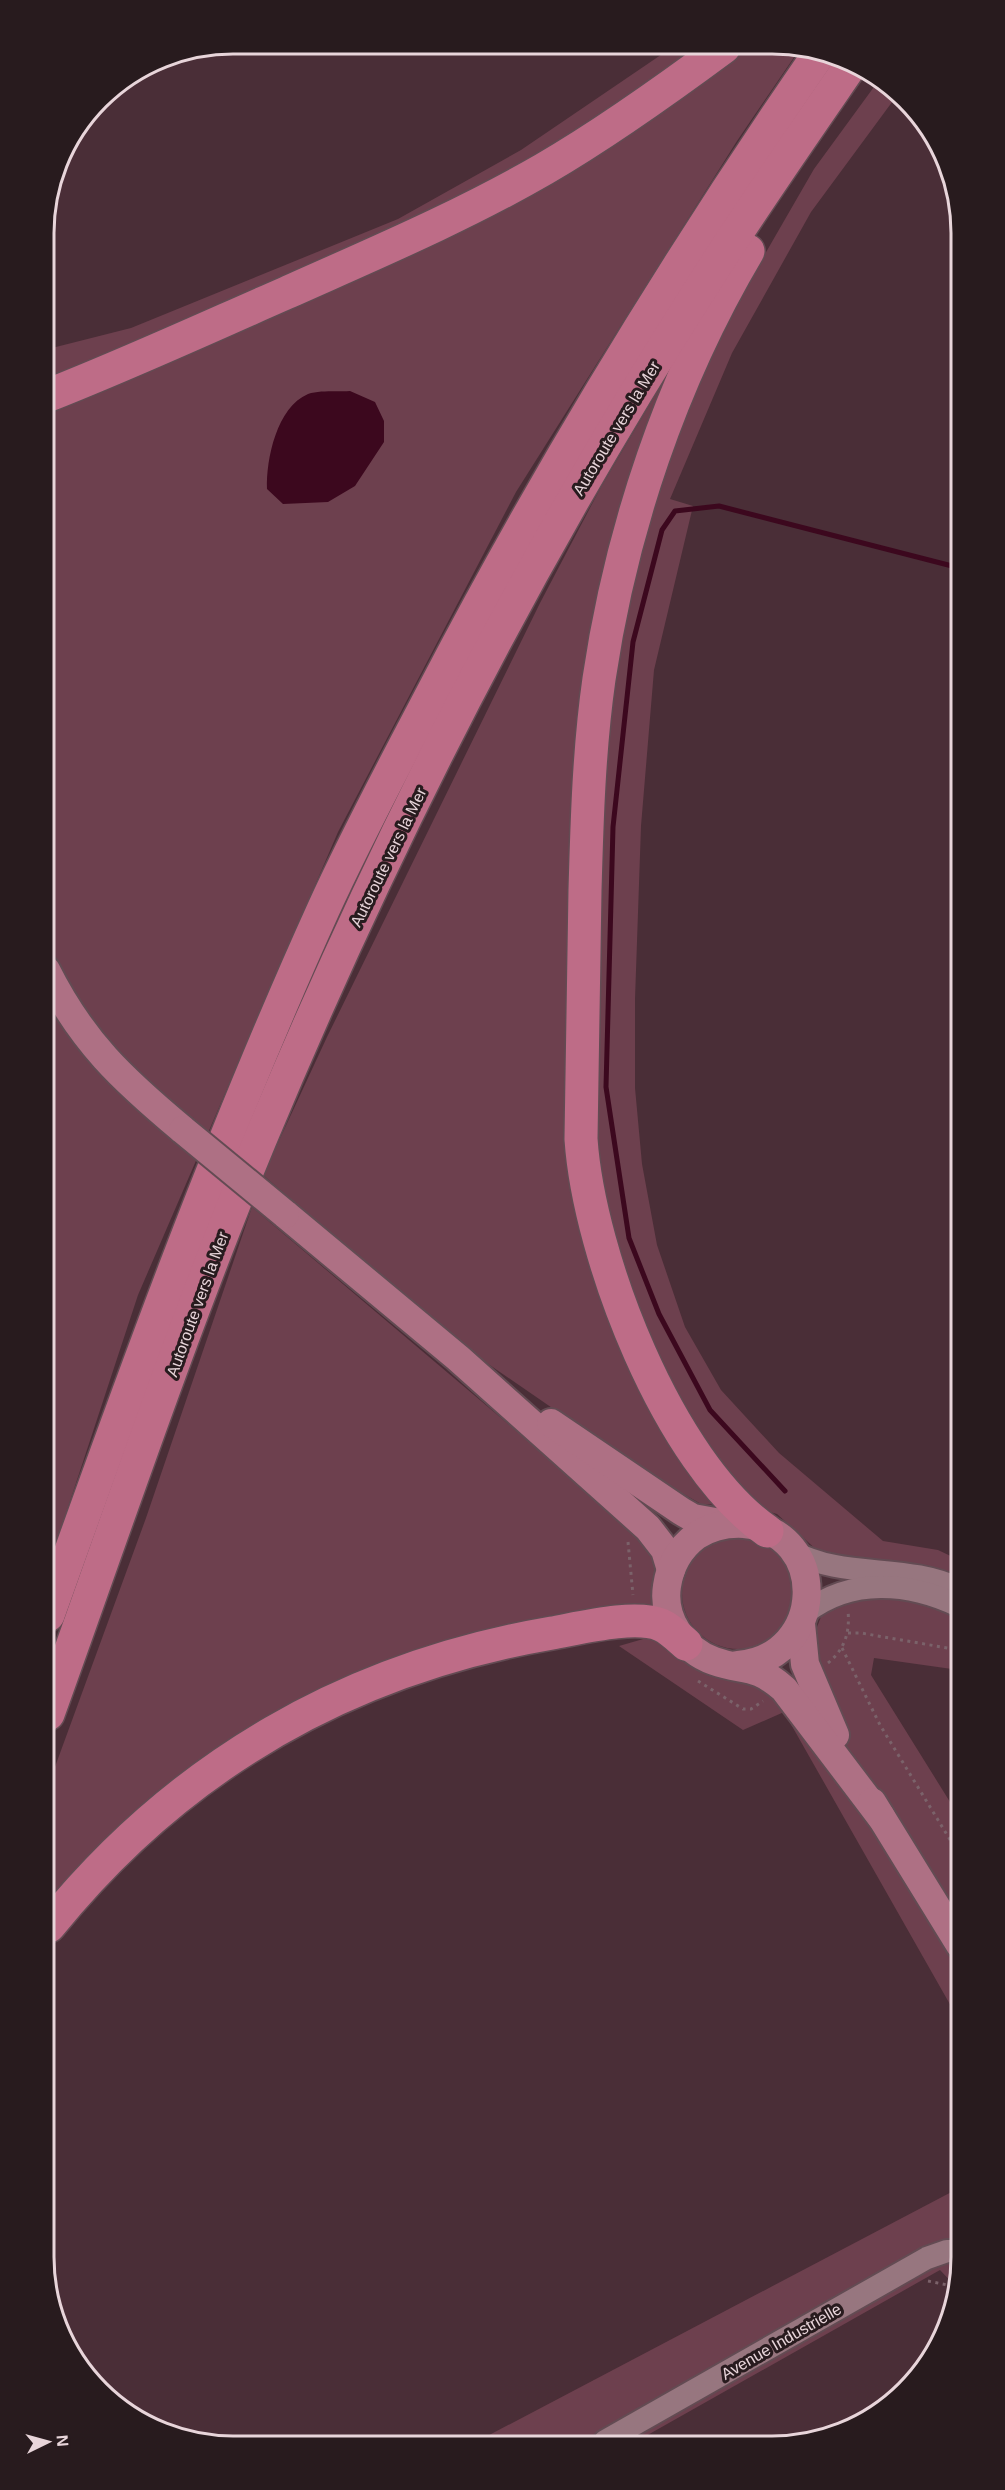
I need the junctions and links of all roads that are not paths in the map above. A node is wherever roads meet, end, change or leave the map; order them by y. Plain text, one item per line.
1 (713, 54) edge
2 (815, 60) edge
3 (847, 71) edge
4 (806, 132) junction
5 (54, 393) edge
6 (54, 986) edge
7 (458, 1359) junction
8 (726, 1524) junction
9 (767, 1531) junction
10 (792, 1551) junction
11 (670, 1570) junction
12 (951, 1586) edge
13 (54, 1599) edge
14 (951, 1603) edge
15 (803, 1618) junction
16 (686, 1644) junction
17 (738, 1665) junction
18 (54, 1697) edge
19 (881, 1817) junction
20 (54, 1920) edge
21 (951, 1930) edge
22 (951, 2251) edge
23 (614, 2436) edge

1 - 5 highway
2 - 13 highway
3 - 4 highway, Autoroute vers la Mer
4 - 9 highway
4 - 18 highway, Autoroute vers la Mer
6 - 7 main road, bridge
7 - 8 main road
7 - 11 main road
8 - 9 main road
8 - 11 main road
9 - 10 main road
10 - 12 street
10 - 15 main road
11 - 16 main road
14 - 15 street
15 - 17 main road
15 - 19 main road
16 - 17 main road
16 - 20 highway
17 - 19 main road
19 - 21 main road
22 - 23 street, Avenue Industrielle

